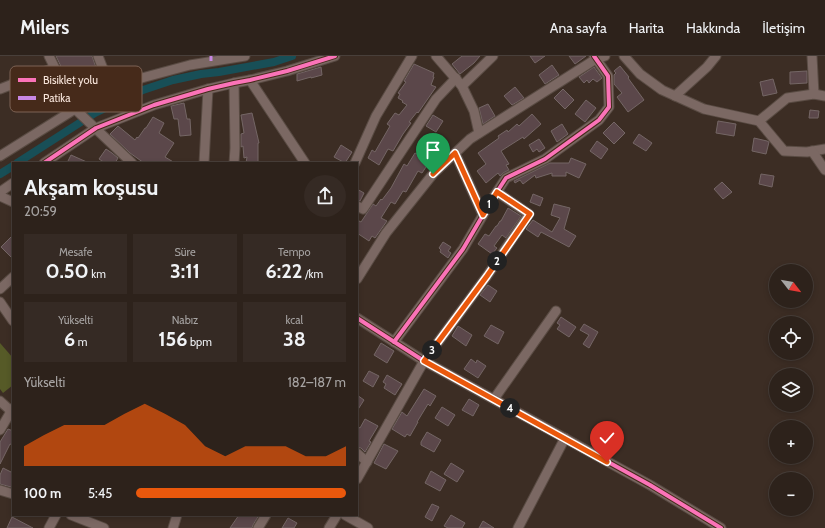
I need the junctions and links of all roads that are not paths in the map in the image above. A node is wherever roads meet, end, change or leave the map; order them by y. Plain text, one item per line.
1 (49, 56) edge
2 (98, 56) edge
3 (245, 56) edge
4 (335, 56) edge
5 (412, 56) edge
6 (436, 56) edge
7 (493, 56) edge
8 (624, 56) edge
9 (716, 56) edge
10 (812, 56) edge
11 (599, 57) edge
12 (228, 58) edge
13 (190, 61) edge
14 (53, 66) edge
15 (102, 66) edge
16 (142, 78) edge
17 (456, 78) junction
18 (250, 80) junction
19 (234, 83) junction
20 (10, 85) edge
21 (462, 86) junction
22 (0, 89) edge
23 (208, 89) junction
24 (814, 94) junction
25 (675, 96) junction
26 (825, 96) edge
27 (142, 110) edge
28 (70, 112) edge
29 (78, 112) edge
30 (136, 112) edge
31 (759, 121) junction
32 (96, 128) junction
33 (479, 133) junction
34 (825, 149) edge
35 (812, 151) junction
36 (455, 153) junction
37 (0, 156) edge
38 (45, 162) edge
39 (131, 162) edge
40 (204, 162) edge
41 (234, 162) edge
42 (304, 162) edge
43 (355, 162) edge
44 (825, 170) edge
45 (12, 185) edge
46 (0, 192) edge
47 (497, 192) junction
48 (0, 196) edge
49 (12, 202) edge
50 (358, 207) edge
51 (483, 215) junction
52 (358, 277) edge
53 (12, 278) edge
54 (0, 290) edge
55 (0, 302) edge
56 (556, 311) dead end
57 (358, 319) edge
58 (12, 320) edge
59 (394, 342) junction
60 (424, 361) junction
61 (494, 399) junction
62 (0, 401) edge
63 (12, 411) edge
64 (0, 430) edge
65 (565, 438) junction
66 (358, 454) edge
67 (367, 462) junction
68 (358, 478) edge
69 (0, 490) edge
70 (12, 494) edge
71 (55, 516) edge
72 (74, 516) edge
73 (176, 516) edge
74 (265, 516) edge
75 (336, 516) edge
76 (347, 516) edge
77 (49, 528) edge
78 (104, 528) edge
79 (174, 528) edge
80 (258, 528) edge
81 (329, 528) edge
82 (368, 528) edge
83 (518, 528) edge
84 (721, 528) edge

1 - 14 street
2 - 15 street
3 - 12 street
4 - 18 street
5 - 43 street
6 - 17 street
7 - 21 street
8 - 25 street
9 - 25 street
10 - 24 street
11 - 33 street
11 - 47 street
12 - 13 street
13 - 16 street
17 - 21 street
17 - 50 street
18 - 19 street
18 - 42 street
19 - 23 street
19 - 41 street
20 - 22 street
21 - 33 street
23 - 27 street
23 - 40 street
24 - 26 street
24 - 31 street
25 - 31 street
28 - 37 street
29 - 32 street
30 - 32 street
31 - 35 street
32 - 38 street
32 - 39 street
33 - 36 street
34 - 35 street
35 - 44 street
36 - 51 street
36 - 52 street
45 - 46 street
47 - 51 street
47 - 60 street
48 - 49 street
51 - 59 street
53 - 54 street
55 - 58 street
56 - 61 street
57 - 59 street
59 - 60 street
60 - 61 street
60 - 67 street
61 - 65 street
62 - 63 street
63 - 64 street
65 - 83 street
65 - 84 street
66 - 67 street
67 - 68 street
69 - 70 street
71 - 77 street
72 - 78 street
73 - 79 street
74 - 80 street
75 - 81 street
76 - 82 street

